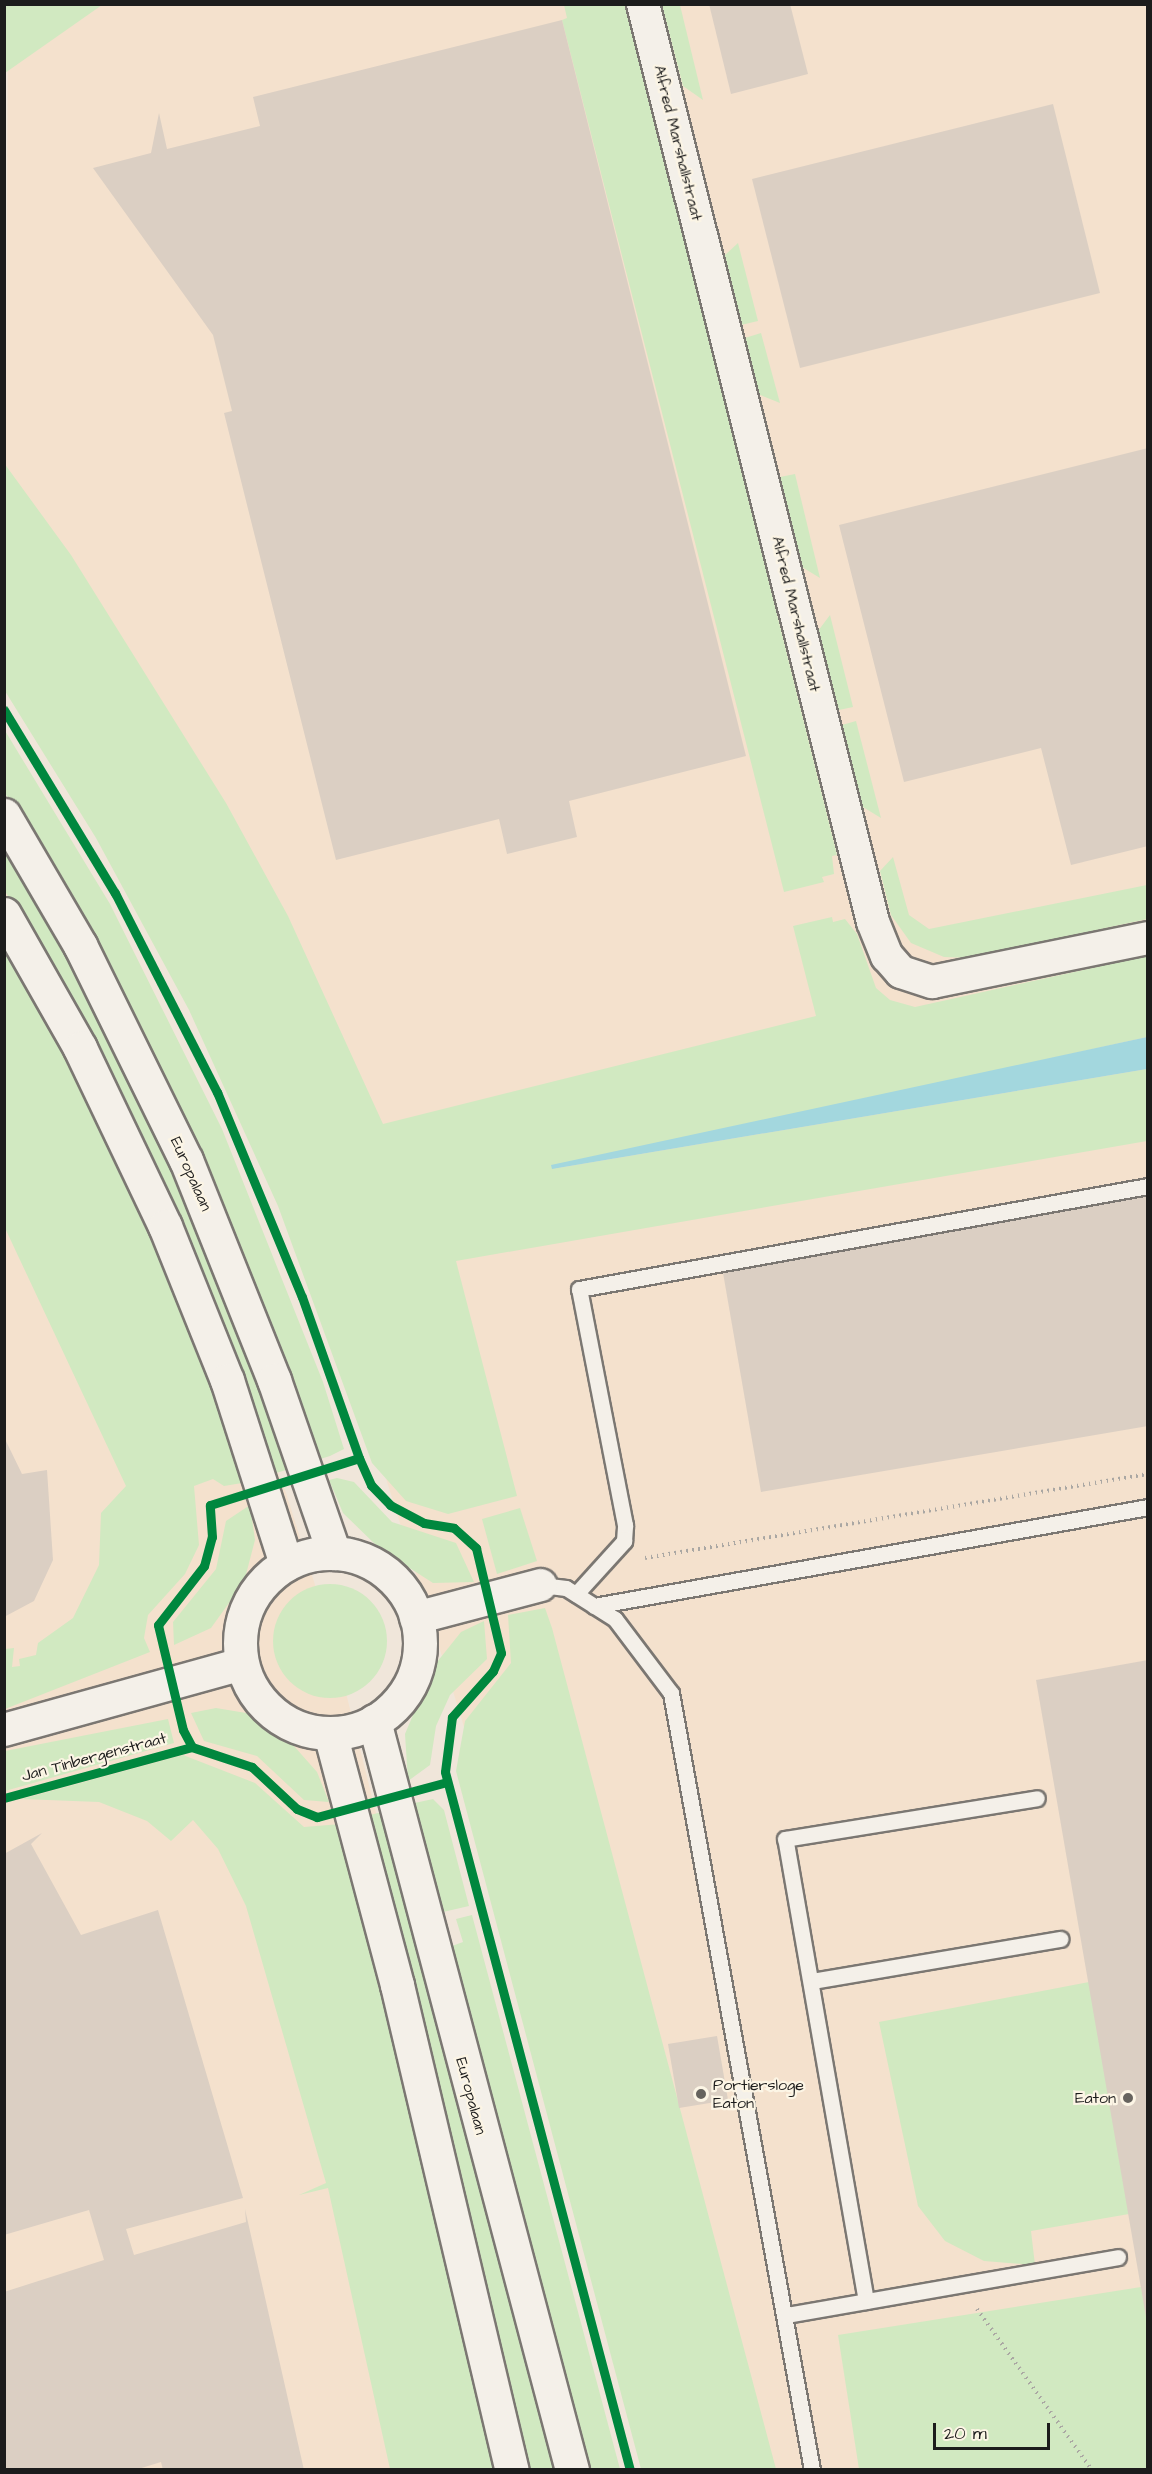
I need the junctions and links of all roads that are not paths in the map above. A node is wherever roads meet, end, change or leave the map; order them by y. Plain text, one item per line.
1 (643, 4) edge
2 (4, 814) edge
3 (4, 914) edge
4 (1148, 938) edge
5 (1148, 1186) edge
6 (1148, 1507) edge
7 (334, 1553) junction
8 (286, 1564) junction
9 (541, 1585) joint
10 (576, 1594) junction
11 (594, 1606) junction
12 (416, 1618) junction
13 (242, 1664) junction
14 (374, 1721) junction
15 (4, 1730) edge
16 (330, 1733) junction
17 (1037, 1798) dead end
18 (1060, 1939) dead end
19 (812, 1982) junction
20 (1118, 2257) dead end
21 (866, 2301) junction
22 (786, 2315) junction
23 (512, 2469) edge
24 (572, 2469) edge
25 (812, 2469) edge

1 - 4 street, Alfred Marshallstraat
2 - 7 street, Europalaan
3 - 8 street
5 - 10 lane
6 - 11 lane
7 - 8 street
7 - 12 street
8 - 13 street
9 - 10 lane
9 - 12 street
10 - 11 lane
11 - 22 lane
12 - 14 street
13 - 15 street
13 - 16 street
14 - 16 street
14 - 24 street, Europalaan
16 - 23 street
17 - 19 lane
18 - 19 lane
19 - 21 lane
20 - 21 lane
21 - 22 lane
22 - 25 lane

